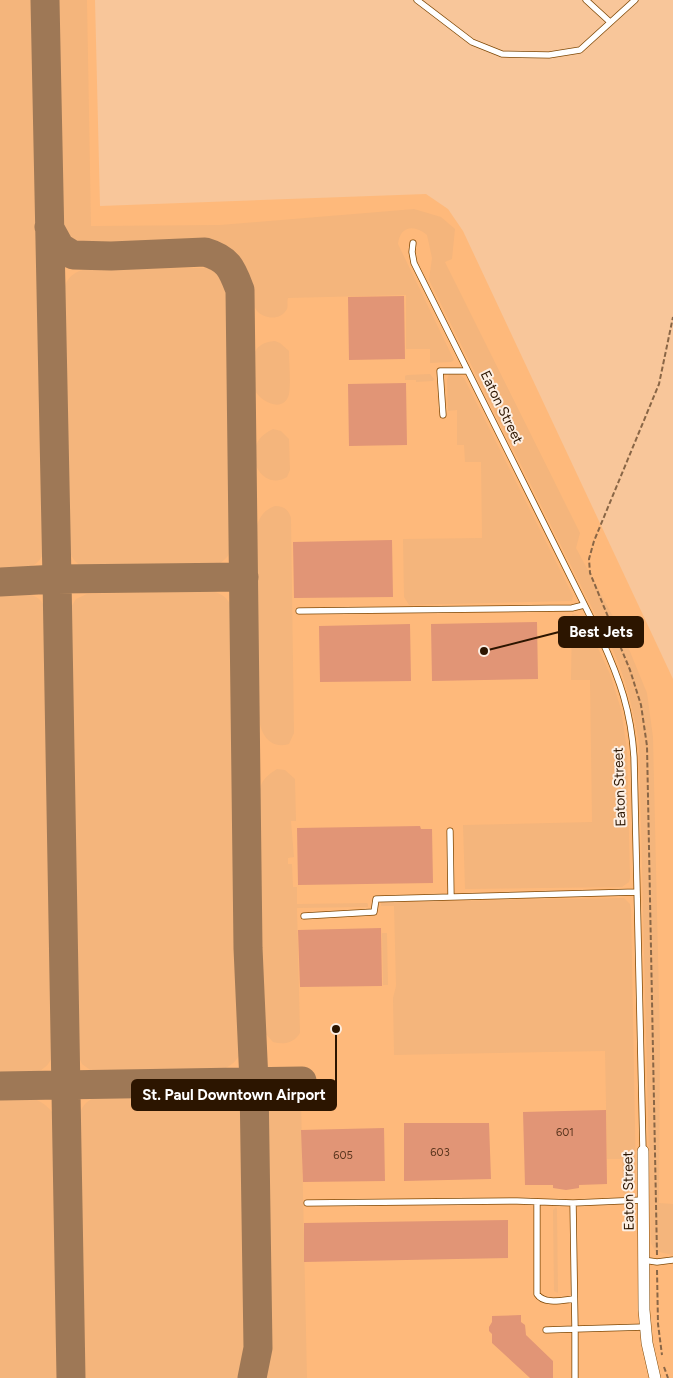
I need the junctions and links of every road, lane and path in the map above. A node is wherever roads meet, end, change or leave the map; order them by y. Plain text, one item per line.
1 (417, 0) edge
2 (586, 0) edge
3 (635, 0) edge
4 (610, 22) junction
5 (413, 243) dead end
6 (673, 318) edge
7 (467, 371) junction
8 (443, 415) dead end
9 (594, 541) dead end
10 (584, 605) junction
11 (299, 611) dead end
12 (450, 831) dead end
13 (637, 892) junction
14 (451, 896) junction
15 (304, 916) dead end
16 (642, 1151) joint
17 (643, 1200) junction
18 (537, 1202) junction
19 (573, 1203) junction
20 (307, 1204) dead end
21 (643, 1260) junction
22 (673, 1260) edge
23 (574, 1299) junction
24 (645, 1327) junction
25 (546, 1330) dead end
26 (575, 1330) junction
27 (575, 1378) edge
28 (654, 1378) edge

1 - 4 lane
2 - 4 lane
3 - 4 lane
5 - 7 lane, Eaton Street
6 - 9 path
7 - 8 lane
7 - 10 lane, Eaton Street
10 - 11 lane
10 - 13 lane, Eaton Street
12 - 14 lane
13 - 14 lane
13 - 16 lane, Eaton Street
14 - 15 lane
16 - 17 street, Eaton Street
17 - 19 lane
17 - 21 street, Eaton Street
18 - 19 lane
18 - 20 lane
18 - 23 lane
19 - 23 lane
21 - 22 lane
21 - 24 street, Eaton Street
23 - 26 lane
24 - 26 lane
24 - 28 street, Eaton Street
25 - 26 lane
26 - 27 lane

